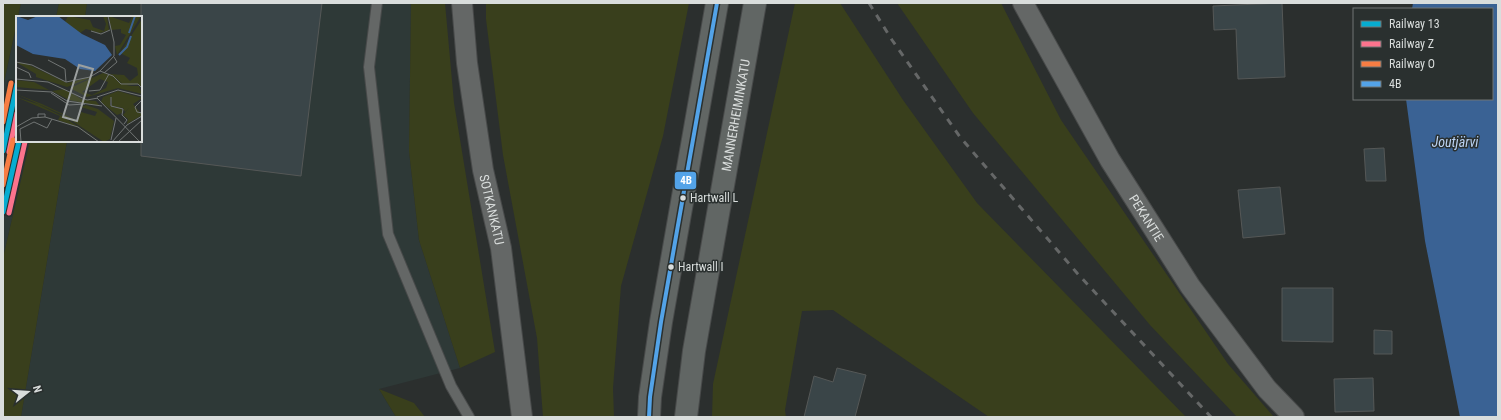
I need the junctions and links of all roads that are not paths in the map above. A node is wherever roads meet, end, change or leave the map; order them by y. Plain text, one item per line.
1 (377, 3) edge
2 (462, 3) edge
3 (717, 3) edge
4 (755, 3) edge
5 (1023, 3) edge
6 (469, 417) edge
7 (522, 417) edge
8 (649, 417) edge
9 (686, 417) edge
10 (1294, 417) edge

1 - 6 lane
2 - 7 street, SOTKANKATU
3 - 8 main road
4 - 9 main road, MANNERHEIMINKATU
5 - 10 street, PEKANTIE

